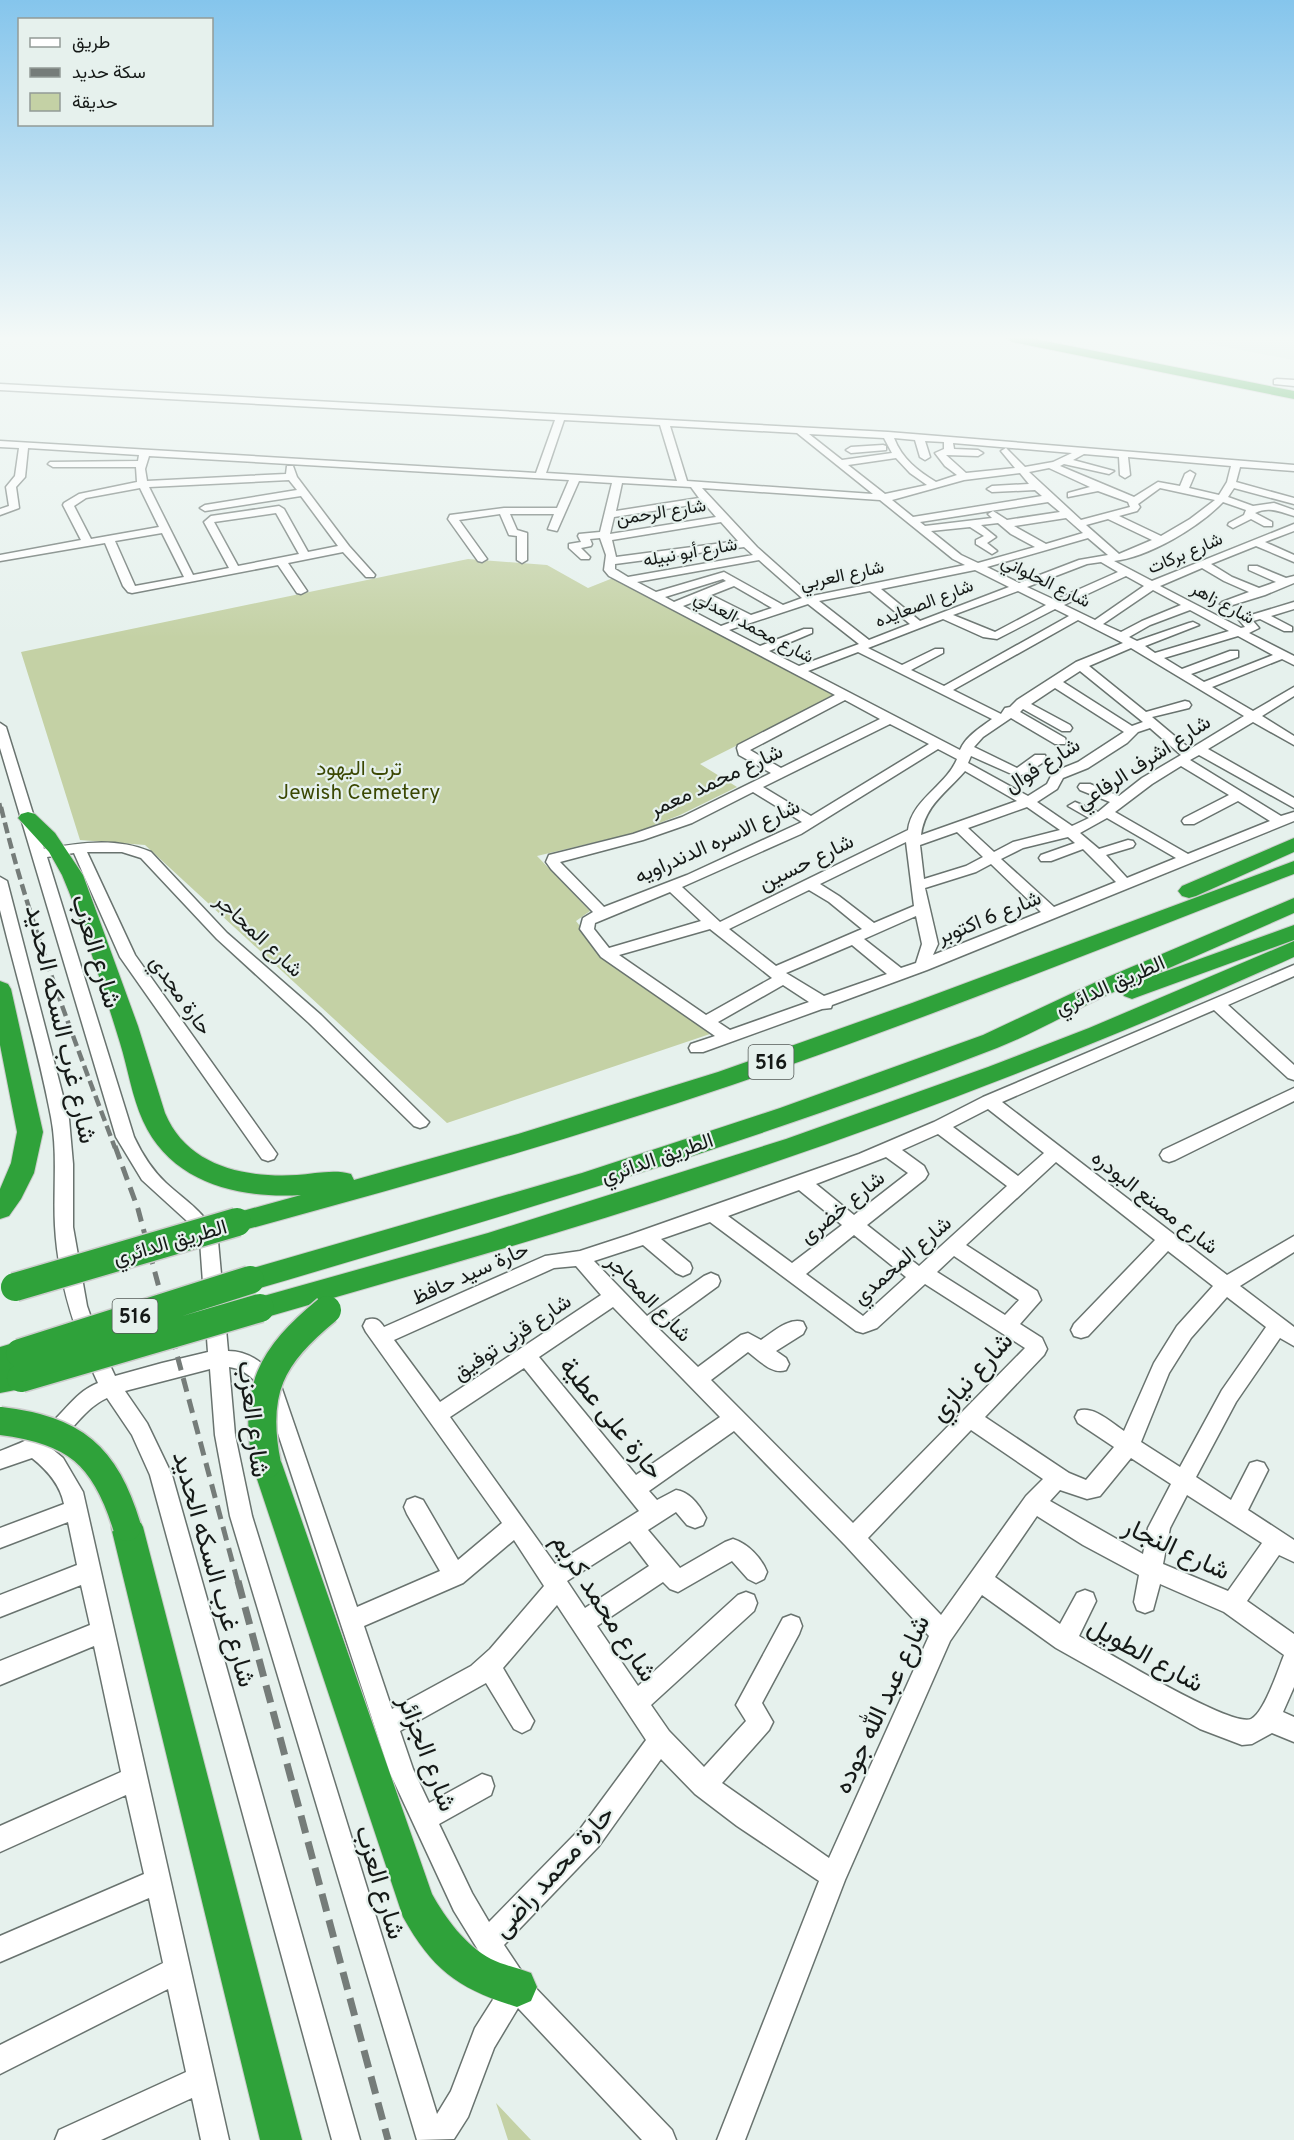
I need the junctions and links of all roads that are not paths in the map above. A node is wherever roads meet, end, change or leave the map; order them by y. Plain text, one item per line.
1 (919, 437) edge
2 (553, 438) edge
3 (670, 438) edge
4 (809, 438) edge
5 (889, 438) edge
6 (932, 438) edge
7 (948, 439) junction
8 (0, 444) edge
9 (24, 445) junction
10 (851, 450) dead end
11 (1083, 450) junction
12 (894, 451) junction
13 (1006, 451) dead end
14 (145, 452) junction
15 (947, 452) junction
16 (978, 453) dead end
17 (1123, 453) junction
18 (926, 457) dead end
19 (876, 458) junction
20 (290, 460) junction
21 (1063, 461) junction
22 (841, 463) junction
23 (1236, 463) junction
24 (53, 464) dead end
25 (141, 464) junction
26 (1050, 465) junction
27 (887, 467) dead end
28 (1021, 468) junction
29 (1109, 471) dead end
30 (1190, 474) dead end
31 (540, 475) junction
32 (1125, 475) dead end
33 (292, 477) junction
34 (965, 477) junction
35 (1286, 477) edge
36 (574, 478) junction
37 (618, 480) junction
38 (1042, 483) junction
39 (688, 484) junction
40 (1231, 484) junction
41 (144, 486) junction
42 (936, 486) junction
43 (1075, 487) junction
44 (1099, 488) junction
45 (992, 489) dead end
46 (1183, 490) junction
47 (304, 492) junction
48 (884, 497) junction
49 (1051, 498) junction
50 (1221, 498) junction
51 (705, 500) junction
52 (1134, 501) junction
53 (1294, 501) edge
54 (204, 508) dead end
55 (988, 508) junction
56 (560, 511) junction
57 (0, 512) edge
58 (504, 512) junction
59 (1253, 512) junction
60 (1294, 513) edge
61 (1070, 514) junction
62 (610, 515) junction
63 (719, 515) junction
64 (1110, 516) junction
65 (913, 520) junction
66 (1002, 522) junction
67 (973, 524) junction
68 (1079, 524) junction
69 (1268, 524) dead end
70 (1233, 525) dead end
71 (1294, 527) edge
72 (165, 529) junction
73 (553, 529) dead end
74 (924, 529) junction
75 (1283, 532) junction
76 (605, 534) junction
77 (1091, 534) junction
78 (1294, 536) edge
79 (109, 539) junction
80 (1160, 540) junction
81 (88, 543) junction
82 (747, 543) junction
83 (1258, 543) junction
84 (345, 548) junction
85 (1045, 548) junction
86 (992, 550) dead end
87 (305, 556) junction
88 (585, 557) dead end
89 (760, 557) junction
90 (0, 558) edge
91 (1117, 558) junction
92 (482, 559) dead end
93 (1294, 559) edge
94 (522, 560) dead end
95 (1104, 560) junction
96 (281, 561) junction
97 (610, 561) junction
98 (1203, 564) junction
99 (976, 567) junction
100 (1254, 568) dead end
101 (235, 570) junction
102 (1128, 572) junction
103 (370, 575) dead end
104 (731, 578) junction
105 (190, 579) junction
106 (625, 580) junction
107 (1286, 582) edge
108 (1152, 585) junction
109 (872, 586) junction
110 (1017, 587) junction
111 (301, 591) dead end
112 (1260, 593) junction
113 (1294, 593) edge
114 (702, 594) junction
115 (655, 596) junction
116 (808, 600) junction
117 (1056, 604) junction
118 (1226, 604) dead end
119 (1294, 605) edge
120 (673, 606) junction
121 (1190, 606) junction
122 (780, 608) junction
123 (943, 615) junction
124 (1080, 615) junction
125 (1261, 615) junction
126 (749, 619) junction
127 (1096, 624) junction
128 (918, 625) junction
129 (1193, 625) dead end
130 (1288, 629) dead end
131 (719, 630) junction
132 (808, 631) dead end
133 (1238, 632) junction
134 (1130, 642) junction
135 (862, 646) junction
136 (759, 651) junction
137 (939, 651) dead end
138 (1234, 654) dead end
139 (1156, 656) junction
140 (1289, 658) edge
141 (1080, 666) junction
142 (901, 670) junction
143 (798, 671) junction
144 (1182, 673) junction
145 (1053, 682) junction
146 (1203, 686) junction
147 (943, 691) junction
148 (845, 695) junction
149 (1291, 697) edge
150 (1021, 703) junction
151 (1185, 705) dead end
152 (1005, 715) junction
153 (1254, 716) junction
154 (890, 719) junction
155 (1148, 720) junction
156 (0, 727) edge
157 (1066, 728) dead end
158 (1131, 731) junction
159 (1060, 741) dead end
160 (1294, 741) edge
161 (938, 744) junction
162 (1190, 755) junction
163 (965, 757) junction
164 (1040, 758) dead end
165 (781, 773) junction
166 (753, 787) junction
167 (1085, 788) dead end
168 (1238, 796) junction
169 (1028, 802) junction
170 (1122, 802) junction
171 (1294, 804) edge
172 (1075, 806) dead end
173 (1103, 816) junction
174 (28, 818) joint
175 (1287, 819) edge
176 (1190, 821) dead end
177 (812, 822) junction
178 (959, 827) junction
179 (1070, 832) junction
180 (913, 838) junction
181 (1128, 844) dead end
182 (1294, 844) edge
183 (1090, 849) junction
184 (59, 851) junction
185 (992, 858) junction
186 (1046, 858) dead end
187 (1187, 860) junction
188 (1294, 867) edge
189 (0, 881) edge
190 (808, 884) junction
191 (1125, 884) junction
192 (672, 886) junction
193 (918, 886) junction
194 (1294, 905) edge
195 (922, 908) junction
196 (602, 913) junction
197 (1052, 914) junction
198 (715, 926) junction
199 (873, 930) junction
200 (1294, 932) edge
201 (853, 938) junction
202 (1294, 948) edge
203 (606, 954) junction
204 (922, 966) junction
205 (1294, 970) edge
206 (899, 975) junction
207 (778, 976) junction
208 (0, 989) edge
209 (949, 997) junction
210 (1216, 1003) junction
211 (825, 1004) junction
212 (706, 1022) junction
213 (728, 1037) junction
214 (991, 1041) junction
215 (697, 1048) dead end
216 (1294, 1074) edge
217 (1294, 1094) edge
218 (989, 1101) junction
219 (420, 1122) dead end
220 (941, 1127) junction
221 (889, 1150) junction
222 (1055, 1153) junction
223 (268, 1154) dead end
224 (1169, 1155) dead end
225 (439, 1167) junction
226 (801, 1182) junction
227 (1019, 1186) junction
228 (0, 1209) edge
229 (713, 1214) junction
230 (855, 1226) junction
231 (646, 1237) junction
232 (1167, 1240) junction
233 (1294, 1243) edge
234 (953, 1246) junction
235 (580, 1258) junction
236 (683, 1268) dead end
237 (388, 1271) junction
238 (792, 1274) junction
239 (921, 1275) junction
240 (711, 1281) dead end
241 (1226, 1285) junction
242 (8, 1289) edge
243 (614, 1296) junction
244 (1006, 1326) junction
245 (645, 1328) junction
246 (796, 1328) dead end
247 (1081, 1330) dead end
248 (377, 1332) joint
249 (1290, 1334) edge
250 (762, 1350) junction
251 (527, 1357) junction
252 (218, 1358) junction
253 (779, 1364) dead end
254 (10, 1368) edge
255 (696, 1380) junction
256 (110, 1386) junction
257 (436, 1416) junction
258 (1085, 1417) dead end
259 (970, 1418) junction
260 (734, 1419) junction
261 (0, 1421) edge
262 (1129, 1445) junction
263 (34, 1447) junction
264 (0, 1460) edge
265 (1257, 1470) dead end
266 (1061, 1479) junction
267 (1185, 1481) junction
268 (634, 1488) junction
269 (1034, 1503) junction
270 (415, 1507) dead end
271 (76, 1509) junction
272 (654, 1513) junction
273 (1235, 1514) junction
274 (695, 1518) dead end
275 (516, 1525) junction
276 (633, 1528) junction
277 (0, 1538) edge
278 (853, 1538) junction
279 (1285, 1546) edge
280 (665, 1568) junction
281 (1152, 1570) junction
282 (90, 1571) junction
283 (756, 1572) dead end
284 (455, 1576) junction
285 (980, 1580) junction
286 (555, 1583) junction
287 (1085, 1601) dead end
288 (1145, 1602) dead end
289 (746, 1603) dead end
290 (1232, 1604) junction
291 (0, 1606) edge
292 (350, 1621) junction
293 (582, 1623) junction
294 (791, 1626) dead end
295 (103, 1631) junction
296 (942, 1633) junction
297 (1064, 1640) junction
298 (1294, 1648) edge
299 (1294, 1660) edge
300 (489, 1667) junction
301 (0, 1673) edge
302 (635, 1704) junction
303 (522, 1722) dead end
304 (1267, 1722) junction
305 (385, 1726) junction
306 (1294, 1730) edge
307 (660, 1740) junction
308 (135, 1778) junction
309 (704, 1785) junction
310 (482, 1786) dead end
311 (423, 1820) junction
312 (0, 1839) edge
313 (834, 1875) junction
314 (158, 1881) junction
315 (487, 1943) junction
316 (0, 1949) edge
317 (178, 1970) junction
318 (517, 1987) junction
319 (0, 2060) edge
320 (201, 2079) junction
321 (69, 2140) edge
322 (215, 2140) edge
323 (280, 2140) edge
324 (346, 2140) edge
325 (432, 2140) edge
326 (662, 2140) edge
327 (731, 2140) edge

1 - 18 street
2 - 31 street
3 - 39 street
4 - 22 street, شارع الحلواني
5 - 12 street
6 - 7 street
7 - 11 street
7 - 15 street
8 - 9 street
9 - 14 street
9 - 57 street
10 - 12 street
11 - 17 street
11 - 21 street
12 - 19 street
12 - 42 street
13 - 28 street
14 - 20 street
14 - 25 street
15 - 16 street
15 - 34 street
17 - 23 street
17 - 32 street
19 - 22 street
19 - 27 street
20 - 31 street
20 - 33 street
21 - 26 street
21 - 29 street
22 - 48 street, شارع الحلواني
23 - 35 street
23 - 40 street, شارع الصعايده
24 - 25 street
25 - 41 street
26 - 28 street
26 - 43 street
28 - 34 street
28 - 38 street
30 - 46 street
31 - 36 street
33 - 41 street
33 - 47 street
34 - 42 street
36 - 37 street
36 - 56 street
37 - 39 street
37 - 62 street, شارع محمد العدلي
38 - 43 street
38 - 45 street
38 - 49 street
39 - 48 street
39 - 51 street
40 - 50 street, شارع الصعايده
40 - 53 street
41 - 72 street
41 - 81 street
42 - 48 street
43 - 44 street
43 - 44 street
44 - 52 street
46 - 50 street
46 - 52 street
47 - 54 street
47 - 84 street
48 - 65 street, شارع الحلواني
49 - 55 street
49 - 61 street
50 - 59 street
50 - 80 street, شارع الصعايده
51 - 62 street
51 - 63 street
52 - 64 street
55 - 65 street
55 - 66 street
56 - 58 street
56 - 73 street
58 - 92 street
58 - 94 street
59 - 60 street
59 - 69 street
59 - 70 street
61 - 66 street
61 - 68 street
62 - 76 street, شارع محمد العدلي
63 - 76 street, شارع الرحمن
63 - 82 street
64 - 68 street
64 - 80 street
65 - 74 street, شارع الحلواني
66 - 67 street
66 - 85 street
67 - 74 street
67 - 86 street
68 - 77 street
71 - 75 street, شارع بركات
72 - 79 street
72 - 105 street
74 - 99 street, شارع الحلواني
75 - 78 street
75 - 83 street, شارع بركات
76 - 88 street, شارع الرحمن
76 - 97 street, شارع محمد العدلي
77 - 85 street, شارع العربي
77 - 91 street
79 - 81 street
79 - 105 street
80 - 91 street, شارع الصعايده
81 - 90 street
82 - 89 street
82 - 97 street
83 - 93 street
83 - 98 street, شارع بركات
84 - 87 street
84 - 103 street
85 - 99 street, شارع العربي
87 - 96 street
87 - 101 street
89 - 106 street, شارع أبو نبيله
89 - 116 street
91 - 95 street, شارع الصعايده
95 - 102 street, شارع زاهر
95 - 110 street, شارع الصعايده
96 - 101 street
96 - 111 street
97 - 106 street, شارع محمد العدلي
98 - 108 street, شارع بركات
98 - 112 street
99 - 109 street, شارع العربي
99 - 110 street, شارع الحلواني
100 - 107 street
101 - 105 street
102 - 108 street, شارع زاهر
102 - 117 street
104 - 114 street
104 - 115 street
104 - 122 street
106 - 115 street, شارع محمد العدلي
107 - 112 street
107 - 113 street
108 - 121 street, شارع زاهر
108 - 127 street, شارع بركات
109 - 116 street, شارع العربي
109 - 128 street
110 - 117 street, شارع الحلواني
110 - 123 street, شارع الصعايده
112 - 118 street
114 - 120 street
114 - 126 street
115 - 120 street, شارع محمد العدلي
116 - 122 street, شارع العربي
116 - 135 street
117 - 123 street
117 - 124 street, شارع الحلواني
119 - 125 street
120 - 131 street, شارع محمد العدلي
121 - 133 street, شارع زاهر
121 - 134 street
122 - 126 street, شارع العربي
123 - 128 street, شارع الصعايده
124 - 127 street, شارع الحلواني
124 - 147 street
125 - 130 street
125 - 133 street
126 - 131 street, شارع العربي
127 - 134 street, شارع الحلواني
128 - 135 street, شارع الصعايده
129 - 134 street
131 - 136 street, شارع محمد العدلي
132 - 136 street
133 - 139 street
133 - 140 street, شارع زاهر
134 - 139 street, شارع الحلواني
134 - 141 street
135 - 142 street
135 - 143 street, شارع الصعايده
136 - 143 street, شارع محمد العدلي
137 - 142 street
138 - 144 street
139 - 144 street, شارع الحلواني
140 - 146 street
141 - 145 street
141 - 155 street
142 - 147 street
143 - 148 street, شارع محمد العدلي
144 - 146 street, شارع الحلواني
145 - 150 street
145 - 158 street
146 - 153 street, شارع الحلواني
147 - 152 street
148 - 154 street, شارع محمد العدلي
148 - 165 street
149 - 153 street, شارع اشرف الرفاعي
150 - 152 street
150 - 157 street
151 - 155 street, شارع فوال
152 - 159 street
152 - 163 street
153 - 160 street, شارع الحلواني
153 - 162 street, شارع اشرف الرفاعي
154 - 161 street, شارع محمد العدلي
154 - 165 street, شارع محمد معمر
155 - 158 street, شارع فوال
155 - 162 street
156 - 174 street
158 - 169 street, شارع فوال
161 - 163 street, شارع محمد العدلي
161 - 177 street, شارع الاسره الدندراويه
162 - 168 street
162 - 170 street, شارع اشرف الرفاعي
162 - 171 street
163 - 164 street
163 - 169 street
163 - 180 street
165 - 166 street, شارع محمد معمر
166 - 177 street
166 - 196 street, شارع محمد معمر
167 - 170 street
168 - 175 street
168 - 176 street
169 - 178 street, شارع فوال
169 - 179 street
170 - 173 street, شارع اشرف الرفاعي
172 - 173 street
173 - 179 street, شارع اشرف الرفاعي
173 - 187 street
174 - 184 highway
175 - 187 street, شارع 6 اكتوبر
177 - 192 street, شارع الاسره الدندراويه
178 - 180 street, شارع فوال
178 - 185 street
179 - 183 street
179 - 185 street, شارع اشرف الرفاعي
180 - 190 street, شارع حسين
180 - 193 street
181 - 183 street
182 - 209 highway
183 - 186 street
183 - 191 street
184 - 219 street, شارع المحاجر
184 - 223 street, حارة مجدي
184 - 225 highway
184 - 252 street, شارع العزب
185 - 193 street, شارع اشرف الرفاعي
185 - 197 street
187 - 191 street, شارع 6 اكتوبر
188 - 209 highway, الطريق الدائري / 516
189 - 256 street, شارع غرب السكه الحديد
190 - 198 street, شارع حسين
190 - 199 street
191 - 197 street, شارع 6 اكتوبر
192 - 196 street, شارع الاسره الدندراويه
192 - 198 street
193 - 195 street
194 - 214 highway, الطريق الدائري / 516
195 - 199 street
195 - 204 street
196 - 203 street
197 - 204 street, شارع 6 اكتوبر
198 - 203 street, شارع حسين
198 - 207 street
199 - 201 street
200 - 214 highway
201 - 206 street
201 - 207 street
202 - 237 highway
203 - 212 street
204 - 206 street, شارع 6 اكتوبر
205 - 210 street, شارع المحاجر
206 - 211 street, شارع 6 اكتوبر
207 - 211 street
207 - 212 street
208 - 228 highway
209 - 225 highway, الطريق الدائري / 516
210 - 216 street
210 - 218 street, شارع المحاجر
211 - 213 street, شارع 6 اكتوبر
212 - 213 street
213 - 215 street, شارع 6 اكتوبر
214 - 254 highway, الطريق الدائري / 516, bridge
217 - 224 street
218 - 220 street, شارع المحاجر
218 - 222 street, شارع مصنع البودره
220 - 221 street, شارع المحاجر
220 - 227 street
221 - 226 street, شارع المحاجر
221 - 230 street, شارع خضرى
222 - 227 street, شارع المحمدي
222 - 232 street, شارع مصنع البودره
225 - 242 highway, الطريق الدائري / 516, bridge
226 - 229 street, شارع المحاجر
226 - 230 street, شارع نيازي
227 - 234 street, شارع المحمدي
229 - 231 street, شارع المحاجر
229 - 238 street, شارع المحمدي
230 - 238 street, شارع خضرى
230 - 239 street, شارع نيازي
231 - 235 street, شارع المحاجر
231 - 236 street
232 - 241 street, شارع مصنع البودره
232 - 247 street
233 - 241 street
234 - 239 street, شارع المحمدي
234 - 244 street
235 - 243 street, شارع المحاجر
235 - 248 street, حارة سيد حافظ
237 - 254 highway, bridge
237 - 318 highway, bridge
238 - 239 street, شارع المحمدي
239 - 244 street, شارع نيازي
240 - 245 street
241 - 249 street, شارع مصنع البودره
241 - 262 street
243 - 245 street, شارع المحاجر
243 - 251 street, شارع قرنى توفيق
244 - 259 street, شارع نيازي
245 - 255 street, شارع المحاجر
246 - 250 street
248 - 257 street, شارع محمد كريم
249 - 267 street
250 - 253 street
250 - 255 street
251 - 257 street, شارع قرنى توفيق
251 - 268 street, حارة على عطية
252 - 256 street
252 - 292 street, شارع الجزائر
252 - 325 street, شارع العزب
255 - 260 street, شارع المحاجر
256 - 263 street
256 - 324 street, شارع غرب السكه الحديد
257 - 275 street, شارع محمد كريم
258 - 262 street
259 - 266 street
259 - 278 street, شارع نيازي
260 - 268 street
260 - 278 street, شارع المحاجر
261 - 323 highway, bridge
262 - 266 street
262 - 267 street
263 - 264 street
263 - 271 street
265 - 273 street
266 - 269 street, شارع عبد الله جوده
267 - 273 street
267 - 281 street
268 - 272 street, حارة على عطية
269 - 281 street, شارع النجار
269 - 285 street, شارع عبد الله جوده
270 - 284 street
271 - 277 street
271 - 282 street
272 - 274 street
272 - 276 street
273 - 279 street
275 - 284 street
275 - 286 street, شارع محمد كريم
276 - 280 street
276 - 286 street
278 - 296 street, شارع المحاجر
279 - 290 street
280 - 283 street
280 - 293 street
281 - 288 street
281 - 290 street, شارع النجار
282 - 291 street
282 - 295 street
284 - 292 street
285 - 296 street, شارع عبد الله جوده
285 - 297 street, شارع الطويل
286 - 293 street, شارع محمد كريم
286 - 300 street
287 - 297 street
289 - 302 street
290 - 298 street, شارع النجار
292 - 305 street, شارع الجزائر
293 - 302 street, شارع محمد كريم
294 - 309 street
295 - 301 street
295 - 308 street
296 - 313 street, شارع عبد الله جوده
297 - 304 street, شارع الطويل
299 - 304 street
300 - 303 street
300 - 305 street
302 - 307 street, شارع محمد كريم
304 - 306 street
305 - 311 street, شارع الجزائر
307 - 309 street, شارع محمد كريم
307 - 315 street, حارة محمد راضى
308 - 312 street
308 - 314 street
309 - 313 street, شارع محمد كريم
310 - 311 street
311 - 315 street, شارع الجزائر
313 - 327 street, شارع عبد الله جوده
314 - 316 street
314 - 317 street
315 - 318 street, شارع الجزائر
317 - 319 street
317 - 320 street
318 - 325 street
318 - 326 street, شارع الجزائر
320 - 321 street
320 - 322 street

